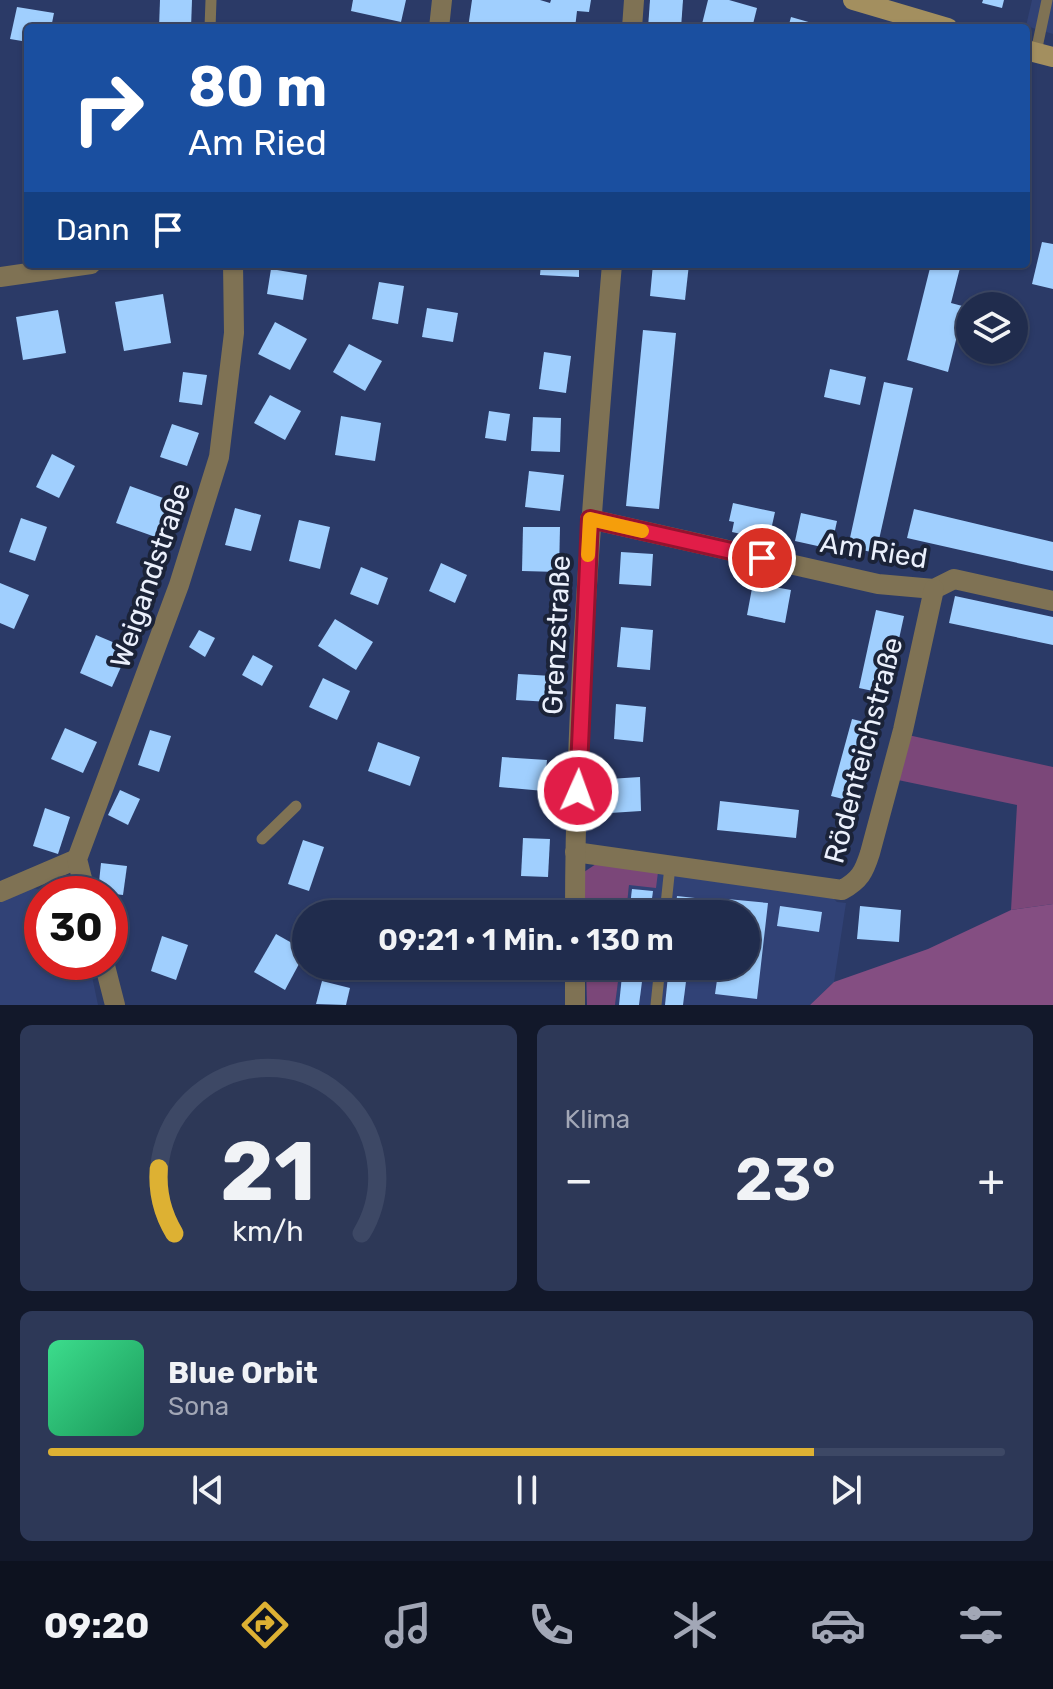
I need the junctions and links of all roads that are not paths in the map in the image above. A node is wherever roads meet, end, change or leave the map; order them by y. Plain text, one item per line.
1 (211, 0) edge
2 (442, 0) edge
3 (634, 0) edge
4 (853, 0) edge
5 (1047, 0) edge
6 (210, 24) edge
7 (439, 24) edge
8 (632, 24) edge
9 (934, 24) edge
10 (1038, 53) edge
11 (63, 268) edge
12 (233, 268) edge
13 (612, 268) edge
14 (0, 277) edge
15 (590, 519) junction
16 (934, 589) junction
17 (1053, 601) edge
18 (296, 806) dead end
19 (262, 839) dead end
20 (575, 852) junction
21 (77, 859) junction
22 (670, 866) junction
23 (81, 876) edge
24 (0, 892) edge
25 (575, 900) edge
26 (666, 900) edge
27 (109, 980) edge
28 (575, 980) edge
29 (659, 980) edge
30 (115, 1005) edge
31 (575, 1005) edge
32 (656, 1005) edge

1 - 6 lane
2 - 7 street
3 - 8 street
4 - 9 main road
5 - 10 lane
11 - 14 street
12 - 21 street, Weigandstraße
13 - 15 street, Grenzstraße
15 - 16 street, Am Ried
15 - 20 street, Grenzstraße
16 - 17 street, Am Ried
16 - 22 street, Rödenteichstraße
18 - 19 lane
20 - 22 street, Rödenteichstraße
20 - 25 street, Grenzstraße
21 - 23 street
21 - 24 street
22 - 26 lane
27 - 30 street
28 - 31 street
29 - 32 lane

